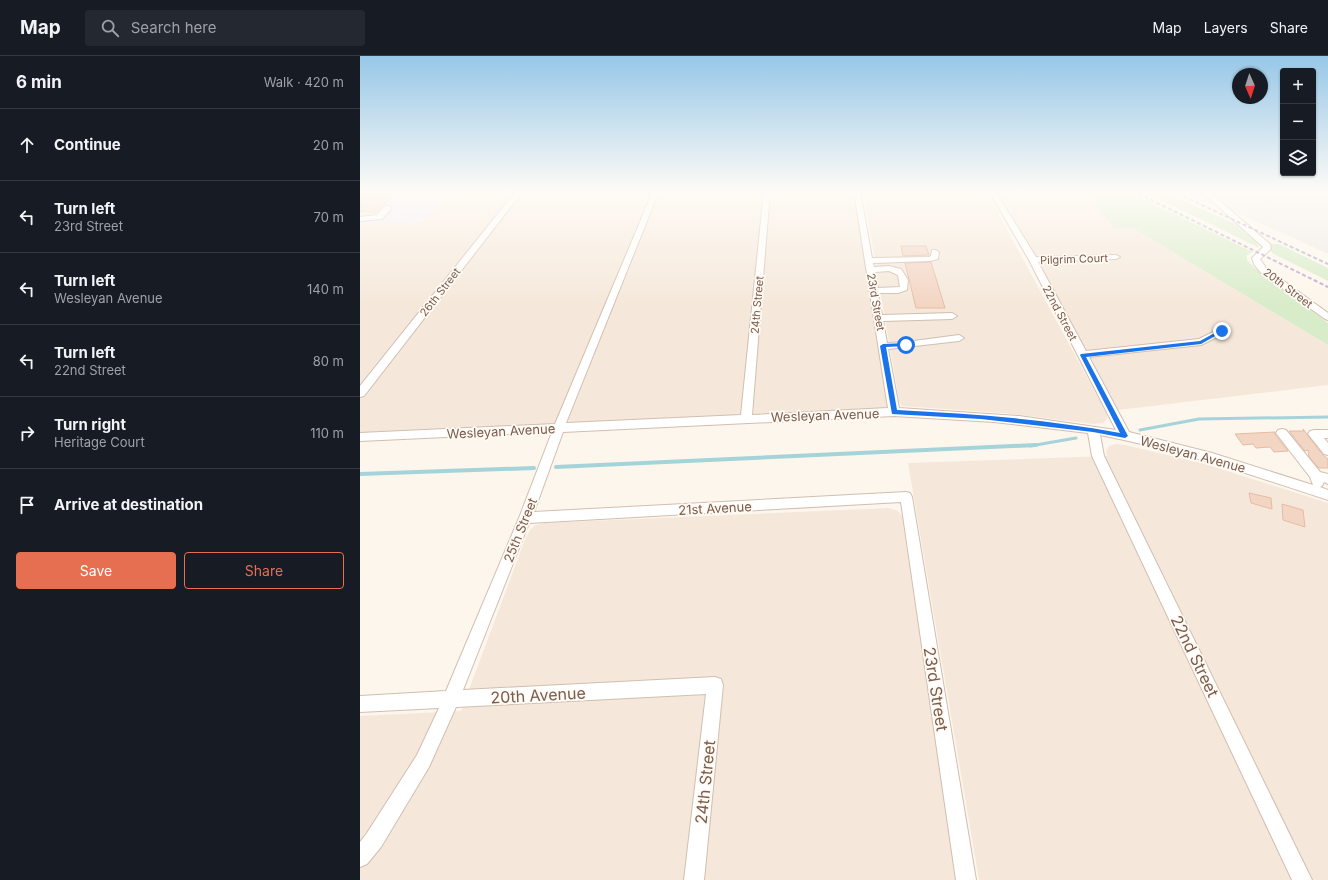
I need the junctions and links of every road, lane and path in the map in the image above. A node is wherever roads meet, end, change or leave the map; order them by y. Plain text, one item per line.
1 (490, 229) edge
2 (640, 229) edge
3 (763, 229) edge
4 (864, 229) edge
5 (1014, 229) edge
6 (1247, 229) edge
7 (935, 252) dead end
8 (1116, 257) dead end
9 (1032, 260) junction
10 (870, 265) junction
11 (874, 291) junction
12 (952, 316) dead end
13 (1328, 317) edge
14 (878, 318) junction
15 (1222, 331) dead end
16 (959, 338) dead end
17 (883, 346) junction
18 (1082, 355) junction
19 (360, 393) edge
20 (894, 412) junction
21 (746, 418) junction
22 (559, 428) junction
23 (1093, 430) junction
24 (1282, 433) dead end
25 (1328, 434) edge
26 (1125, 436) junction
27 (360, 437) edge
28 (1328, 451) edge
29 (1316, 475) junction
30 (1328, 479) edge
31 (1324, 493) edge
32 (906, 497) joint
33 (525, 518) junction
34 (715, 685) joint
35 (451, 700) junction
36 (360, 704) edge
37 (360, 857) edge
38 (694, 880) edge
39 (966, 880) edge
40 (1302, 880) edge

1 - 19 street, 26th Street
2 - 22 street, 25th Street
3 - 21 street, 24th Street
4 - 10 street, 23rd Street
5 - 9 street, 22nd Street
6 - 13 street, 20th Street
7 - 10 street
8 - 9 street, Pilgrim Court
9 - 18 street, 22nd Street
10 - 11 street, 23rd Street
10 - 11 street
11 - 14 street, 23rd Street
12 - 14 street
14 - 17 street, 23rd Street
15 - 18 street
16 - 17 street
17 - 20 street, 23rd Street
18 - 26 street, 22nd Street
20 - 21 street, Wesleyan Avenue
20 - 23 street, Wesleyan Avenue
21 - 22 street, Wesleyan Avenue
22 - 27 street, Wesleyan Avenue
22 - 33 street, 25th Street
23 - 26 street, Wesleyan Avenue
23 - 40 street, 22nd Street
24 - 29 street
25 - 28 street
26 - 31 street, Wesleyan Avenue
29 - 30 street
29 - 31 street
32 - 33 street, 21st Avenue
32 - 39 street, 23rd Street
33 - 35 street, 25th Street
34 - 35 street, 20th Avenue
34 - 38 street, 24th Street
35 - 36 street, 20th Avenue
35 - 37 street, 25th Street

